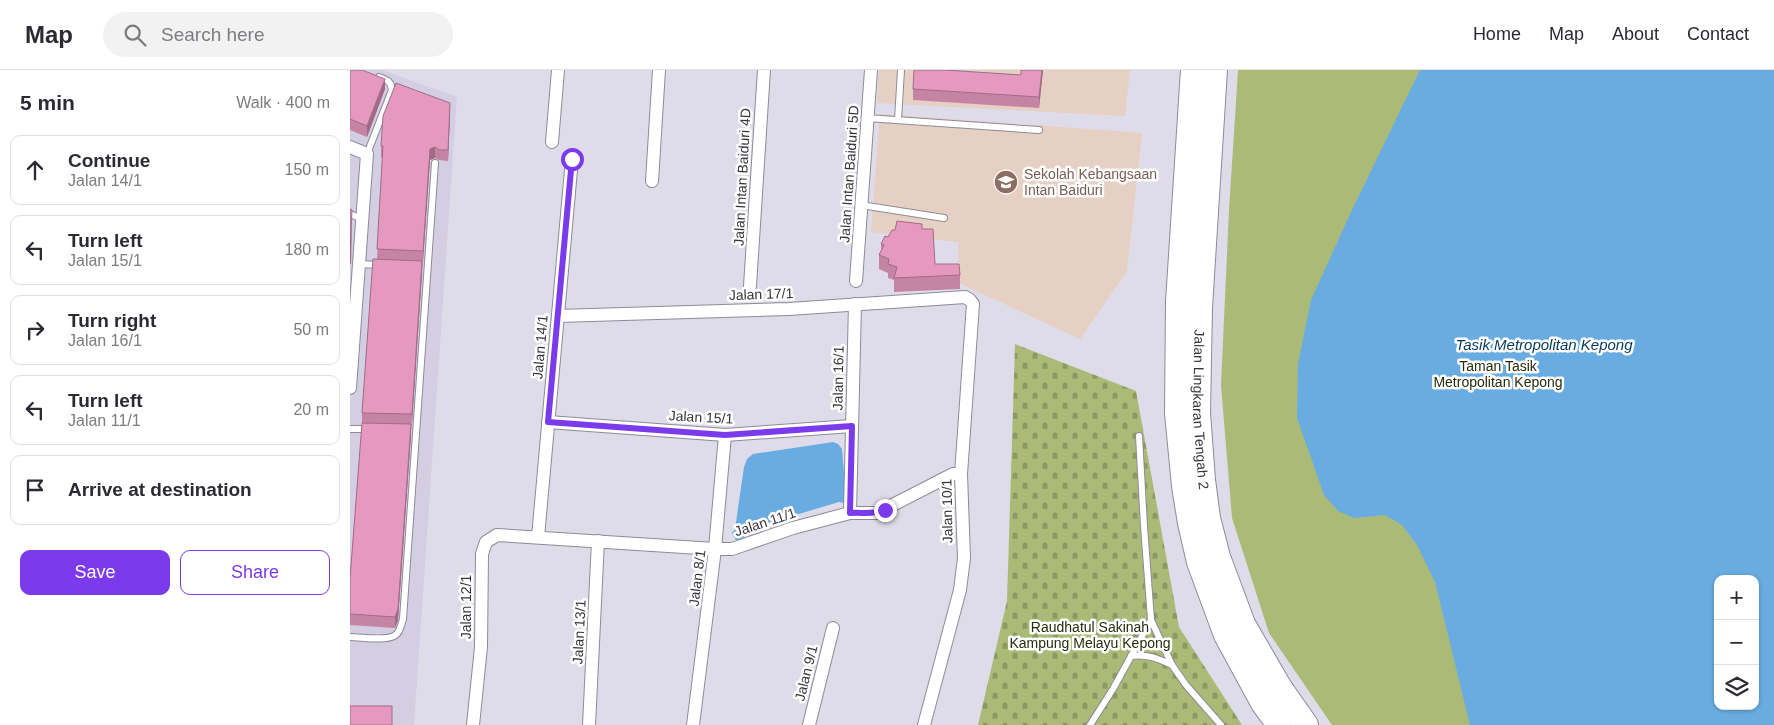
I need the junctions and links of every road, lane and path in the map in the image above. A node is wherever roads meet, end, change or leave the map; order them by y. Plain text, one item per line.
1 (558, 70) edge
2 (659, 70) edge
3 (764, 70) edge
4 (871, 70) edge
5 (901, 70) edge
6 (1193, 70) edge
7 (1215, 70) edge
8 (374, 75) edge
9 (868, 118) junction
10 (898, 120) junction
11 (1039, 130) dead end
12 (552, 142) dead end
13 (350, 147) edge
14 (367, 154) junction
15 (572, 159) dead end
16 (435, 163) dead end
17 (652, 181) dead end
18 (862, 205) junction
19 (356, 216) edge
20 (944, 218) dead end
21 (359, 264) junction
22 (385, 265) edge
23 (420, 267) edge
24 (429, 267) junction
25 (856, 281) dead end
26 (750, 286) dead end
27 (354, 288) edge
28 (965, 297) joint
29 (855, 304) junction
30 (558, 316) junction
31 (351, 355) edge
32 (350, 388) edge
33 (548, 422) junction
34 (852, 426) junction
35 (350, 429) edge
36 (379, 429) edge
37 (408, 429) edge
38 (417, 430) junction
39 (725, 435) junction
40 (1140, 436) dead end
41 (961, 474) junction
42 (850, 513) junction
43 (538, 537) junction
44 (598, 541) junction
45 (715, 549) junction
46 (1151, 620) junction
47 (833, 628) dead end
48 (350, 637) edge
49 (1131, 656) junction
50 (1172, 665) junction
51 (473, 725) edge
52 (589, 725) edge
53 (693, 725) edge
54 (808, 725) edge
55 (924, 725) edge
56 (1090, 725) edge
57 (1221, 725) edge
58 (1279, 725) edge
59 (1306, 725) edge

1 - 12 street
2 - 17 street
3 - 26 street, Jalan Intan Baiduri 4D
4 - 9 street, Jalan Intan Baiduri 5D
5 - 10 lane
6 - 58 highway, Jalan Lingkaran Tengah 2
7 - 59 highway, Jalan Lingkaran Tengah 2
8 - 14 lane
9 - 10 lane
9 - 18 street, Jalan Intan Baiduri 5D
10 - 11 lane
13 - 14 street
14 - 19 street
15 - 30 street, Jalan 14/1
16 - 24 lane
18 - 20 lane
18 - 25 street, Jalan Intan Baiduri 5D
19 - 21 street
21 - 22 lane
21 - 27 street
23 - 24 lane
24 - 38 lane
27 - 31 street
28 - 29 street, Jalan 17/1
28 - 41 street, Jalan 10/1
29 - 30 street, Jalan 17/1
29 - 34 street, Jalan 16/1
30 - 33 street, Jalan 14/1
31 - 32 street
33 - 39 street, Jalan 15/1
33 - 43 street, Jalan 14/1
34 - 39 street, Jalan 15/1
34 - 42 street, Jalan 16/1
35 - 36 lane
37 - 38 lane
38 - 48 lane
39 - 45 street, Jalan 8/1
40 - 46 lane
41 - 42 street, Jalan 11/1
41 - 55 street, Jalan 10/1
42 - 45 street, Jalan 11/1
43 - 44 street, Jalan 11/1
43 - 51 street, Jalan 12/1
44 - 45 street, Jalan 11/1
44 - 52 street, Jalan 13/1
45 - 53 street, Jalan 8/1
46 - 49 lane
46 - 50 lane
47 - 54 street, Jalan 9/1
49 - 50 lane
49 - 56 lane
50 - 57 lane

